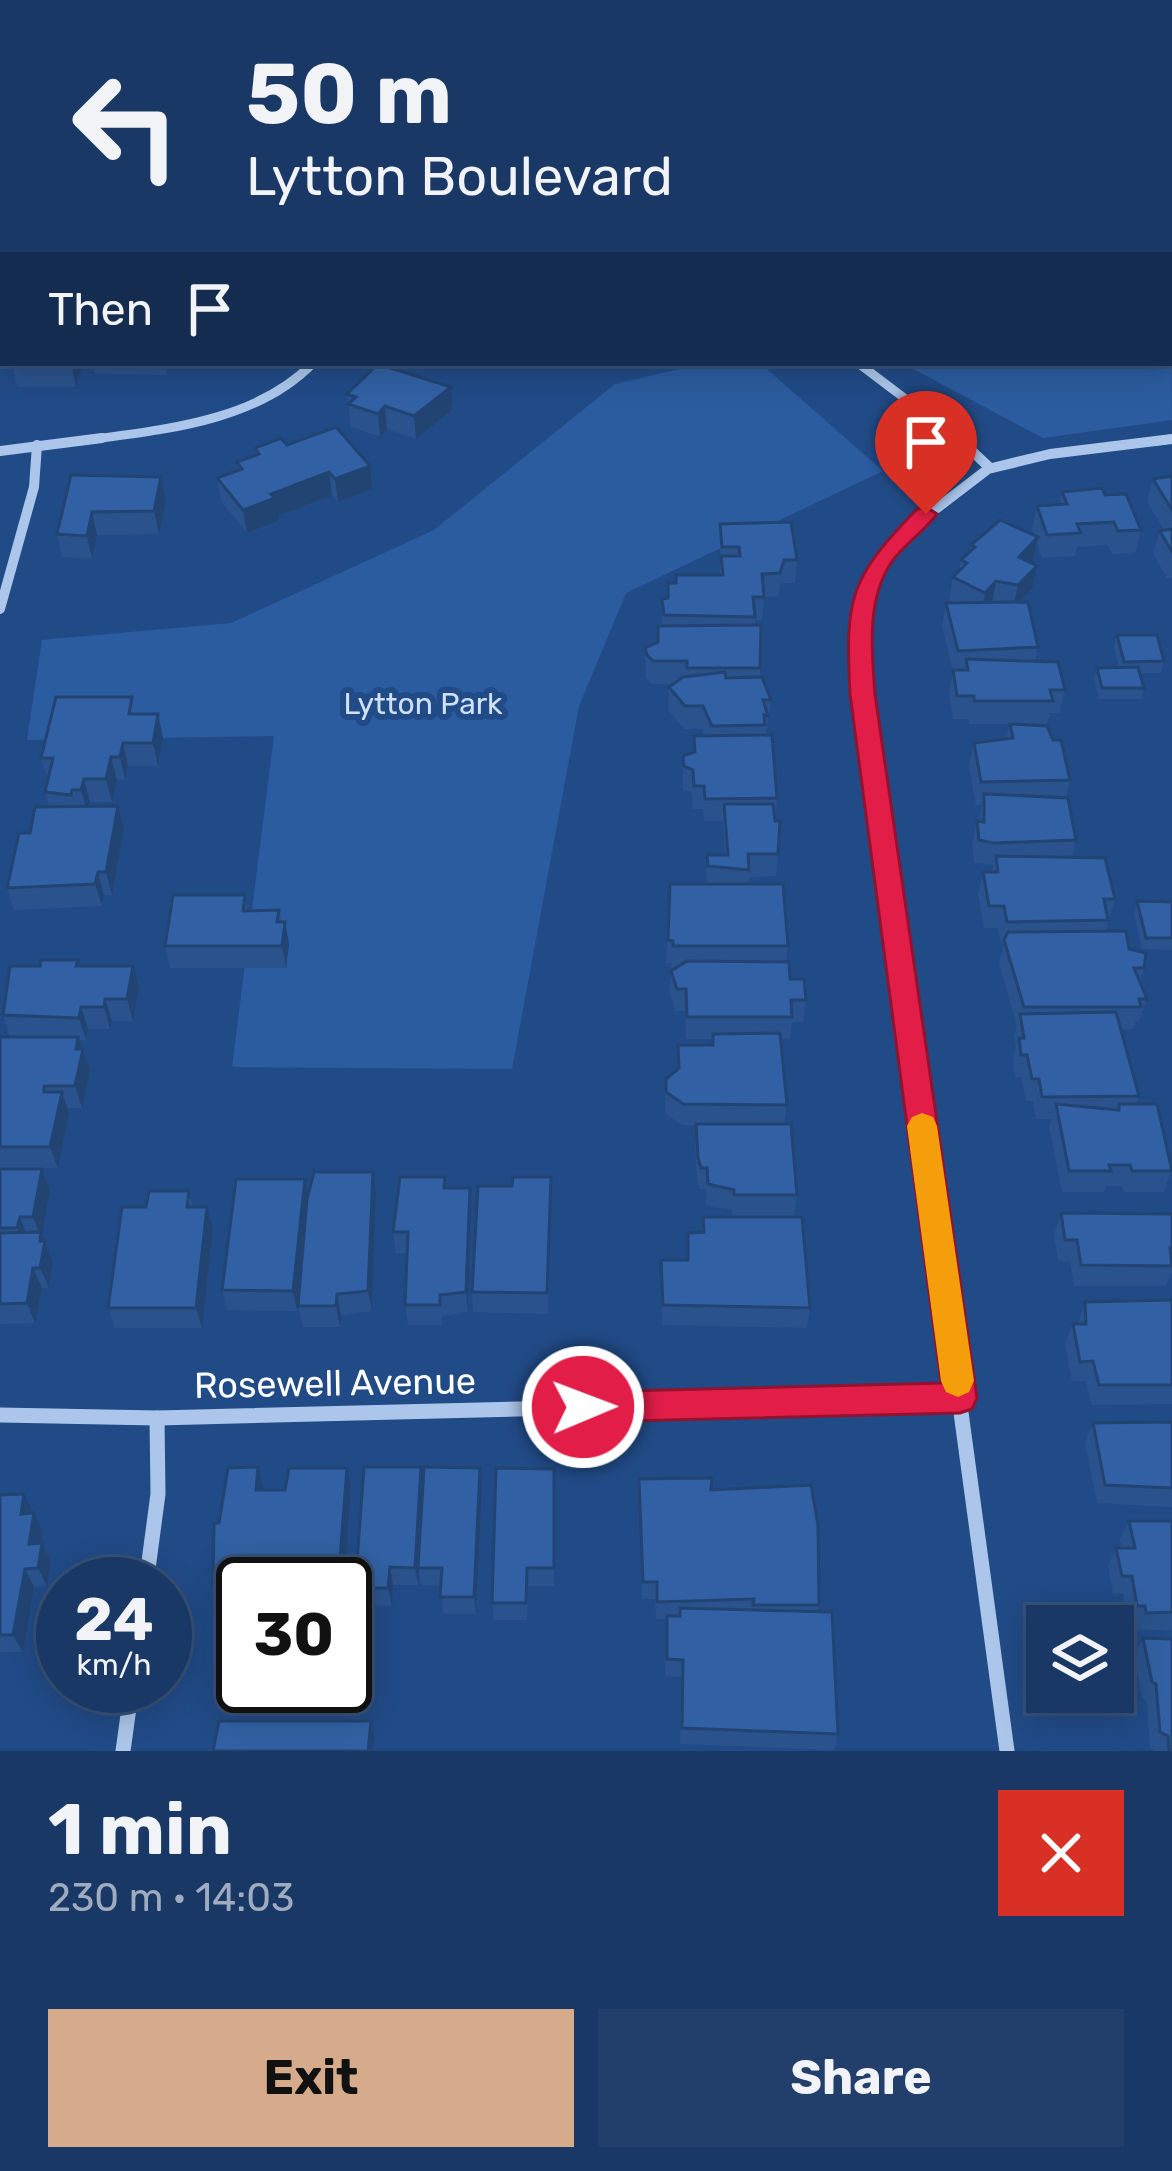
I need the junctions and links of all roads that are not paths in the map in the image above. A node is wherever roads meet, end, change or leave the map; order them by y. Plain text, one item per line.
1 (311, 366) edge
2 (862, 366) edge
3 (1172, 439) edge
4 (38, 445) junction
5 (0, 451) edge
6 (990, 468) junction
7 (0, 609) edge
8 (960, 1398) junction
9 (0, 1415) edge
10 (157, 1418) junction
11 (150, 1557) edge
12 (128, 1713) edge
13 (123, 1751) edge
14 (1007, 1751) edge

1 - 4 street
2 - 6 street
3 - 6 street
4 - 5 street
4 - 7 street
6 - 8 street
8 - 10 street, Rosewell Avenue
8 - 14 street
9 - 10 street, Rosewell Avenue
10 - 11 street
12 - 13 street

